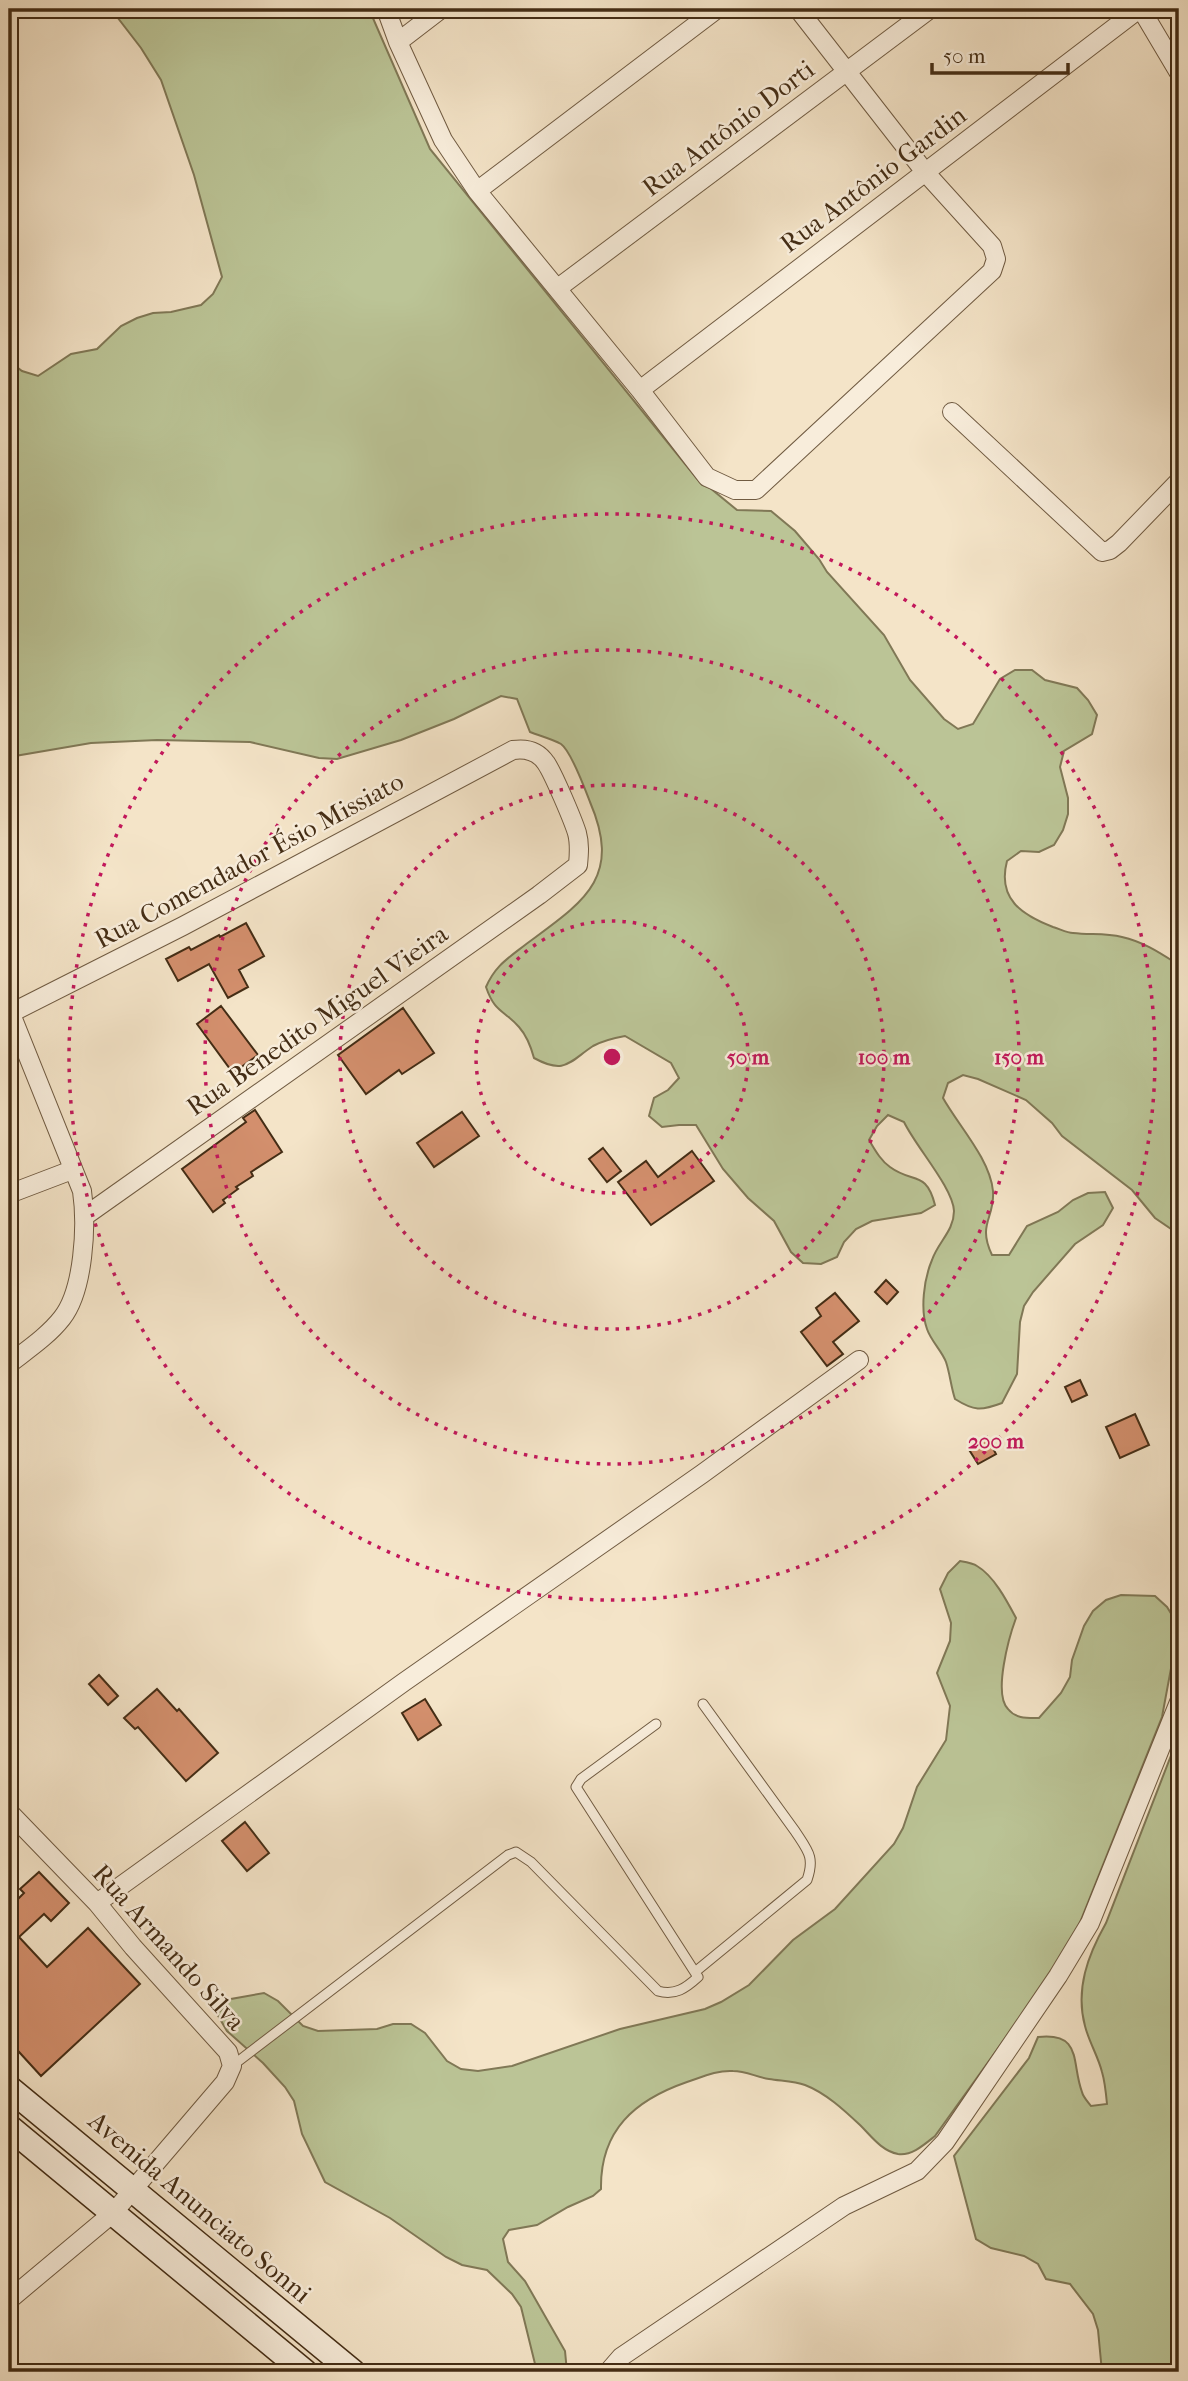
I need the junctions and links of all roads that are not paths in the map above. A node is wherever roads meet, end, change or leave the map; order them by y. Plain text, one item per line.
1 (386, 9) edge
2 (441, 9) edge
3 (717, 9) edge
4 (798, 9) edge
5 (930, 9) edge
6 (1140, 9) edge
7 (398, 42) junction
8 (847, 72) junction
9 (1179, 73) edge
10 (925, 172) junction
11 (477, 191) junction
12 (558, 288) junction
13 (640, 390) junction
14 (951, 412) dead end
15 (1179, 481) edge
16 (578, 865) joint
17 (9, 1012) edge
18 (72, 1170) junction
19 (9, 1194) edge
20 (85, 1216) junction
21 (859, 1360) dead end
22 (9, 1364) edge
23 (1179, 1702) edge
24 (703, 1704) dead end
25 (656, 1724) dead end
26 (9, 1812) edge
27 (97, 1903) junction
28 (695, 1972) junction
29 (232, 2066) junction
30 (9, 2088) edge
31 (9, 2127) edge
32 (133, 2191) junction
33 (113, 2213) junction
34 (9, 2300) edge
35 (305, 2372) edge
36 (353, 2372) edge
37 (608, 2372) edge

1 - 7 street
2 - 7 street
3 - 11 street
4 - 8 street
5 - 8 street, Rua Antônio Dorti
6 - 9 street
6 - 10 street, Rua Antônio Gardin
7 - 11 street
8 - 10 street
8 - 12 street, Rua Antônio Dorti
10 - 13 street, Rua Antônio Gardin
10 - 13 street
11 - 12 street
12 - 13 street
14 - 15 street
16 - 17 street, Rua Comendador Ésio Missiato
16 - 20 street, Rua Benedito Miguel Vieira
17 - 18 street
18 - 19 street
18 - 20 street
20 - 22 street
21 - 27 street
23 - 37 street
24 - 28 lane
25 - 28 lane
26 - 27 street, Rua Armando Silva
27 - 29 street, Rua Armando Silva
28 - 29 lane
29 - 32 street, Rua Armando Silva
30 - 32 street, Avenida Anunciato Sonni
31 - 33 street
32 - 33 street, Rua Armando Silva
32 - 36 street, Avenida Anunciato Sonni
33 - 34 street, Rua Armando Silva
33 - 35 street

